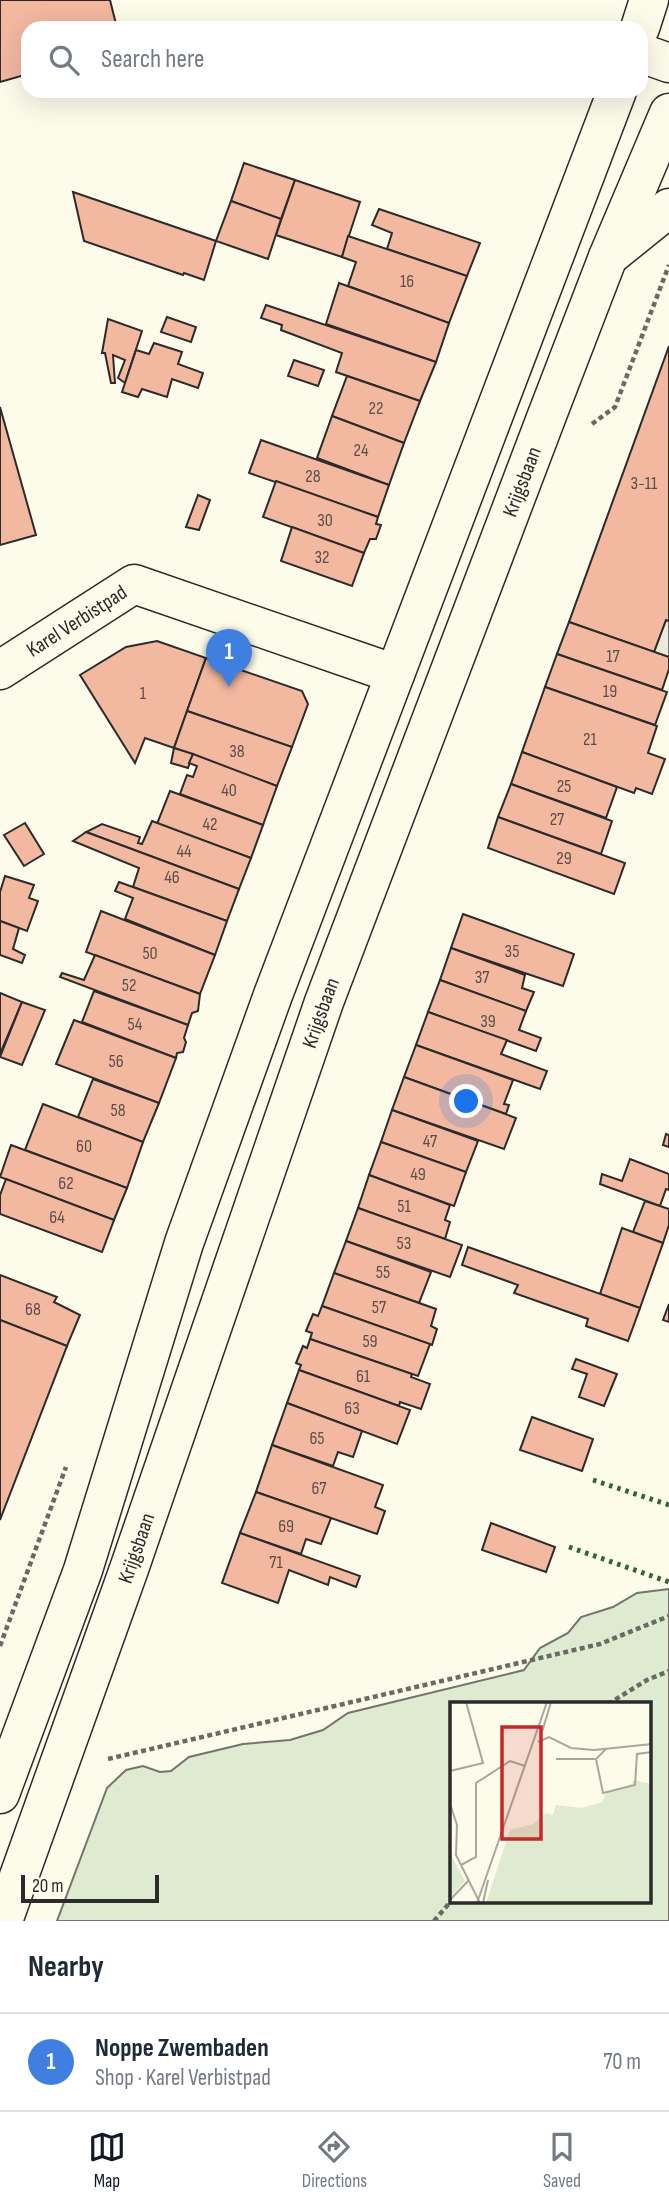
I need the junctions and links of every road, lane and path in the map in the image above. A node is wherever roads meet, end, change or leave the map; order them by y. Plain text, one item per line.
1 (649, 0) edge
2 (642, 21) edge
3 (648, 56) edge
4 (669, 64) edge
5 (614, 98) edge
6 (669, 113) edge
7 (669, 208) edge
8 (608, 257) junction
9 (0, 670) edge
10 (395, 674) junction
11 (669, 1616) edge
12 (669, 1671) edge
13 (611, 1702) edge
14 (99, 1761) dead end
15 (0, 1794) edge
16 (450, 1902) edge
17 (3, 1921) edge
18 (434, 1921) edge

1 - 2 main road
3 - 4 main road
5 - 10 main road, Krijgsbaan
6 - 8 main road, Krijgsbaan
7 - 8 main road
8 - 17 main road, Krijgsbaan
9 - 10 main road, Karel Verbistpad
10 - 15 main road, Krijgsbaan
11 - 14 path
12 - 13 path
16 - 18 path

